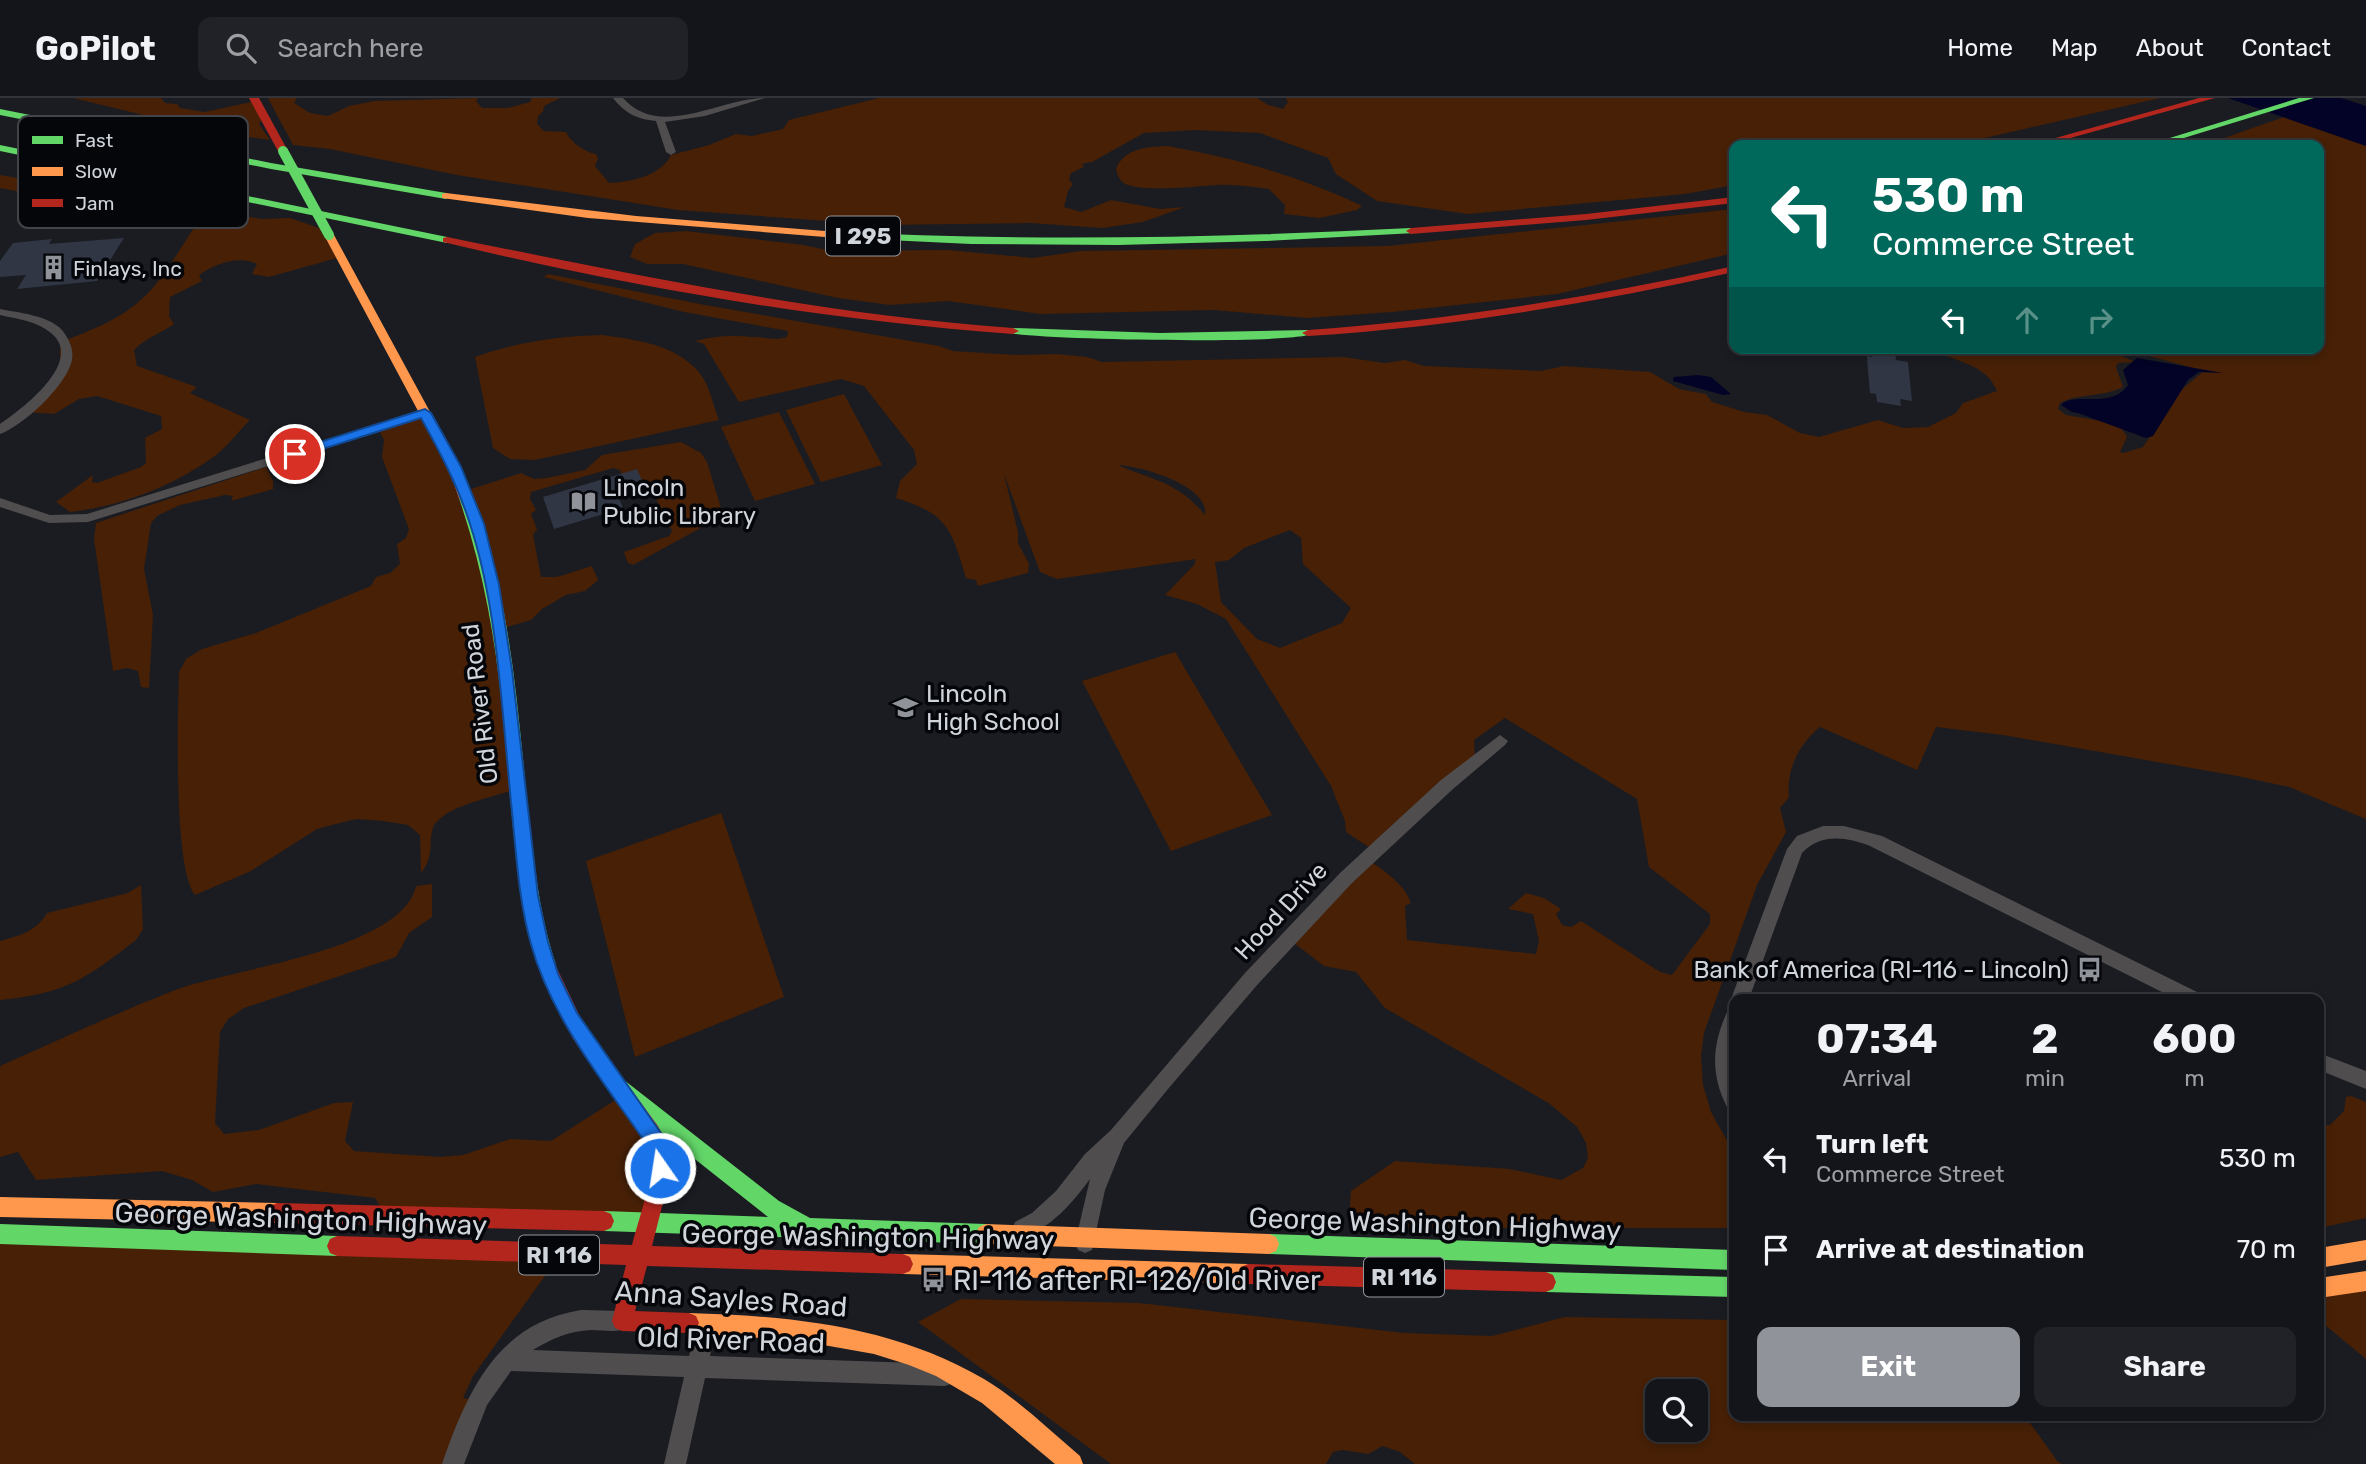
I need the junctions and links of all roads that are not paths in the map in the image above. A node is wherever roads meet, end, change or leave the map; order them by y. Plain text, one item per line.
1 (254, 98) edge
2 (618, 98) edge
3 (760, 98) edge
4 (2210, 98) edge
5 (2309, 98) edge
6 (0, 112) edge
7 (20, 116) edge
8 (661, 119) junction
9 (2054, 140) edge
10 (2169, 140) edge
11 (0, 148) edge
12 (18, 152) edge
13 (671, 152) dead end
14 (0, 155) edge
15 (18, 157) edge
16 (248, 161) edge
17 (248, 199) edge
18 (1729, 201) edge
19 (1729, 270) edge
20 (789, 307) junction
21 (0, 312) edge
22 (1134, 352) dead end
23 (425, 413) junction
24 (0, 430) edge
25 (0, 502) edge
26 (1500, 741) dead end
27 (1742, 994) edge
28 (2183, 994) edge
29 (1729, 1032) edge
30 (2324, 1063) edge
31 (2366, 1080) edge
32 (617, 1086) junction
33 (1729, 1092) edge
34 (1118, 1136) junction
35 (0, 1207) edge
36 (59, 1208) junction
37 (648, 1223) junction
38 (817, 1230) junction
39 (0, 1234) edge
40 (44, 1235) junction
41 (992, 1236) junction
42 (1086, 1239) junction
43 (2366, 1251) edge
44 (639, 1257) junction
45 (2324, 1257) edge
46 (1729, 1260) edge
47 (1074, 1268) junction
48 (2366, 1281) edge
49 (1729, 1287) edge
50 (2324, 1287) edge
51 (622, 1321) junction
52 (707, 1324) junction
53 (504, 1360) junction
54 (698, 1367) junction
55 (957, 1375) junction
56 (453, 1464) edge
57 (675, 1464) edge
58 (1072, 1464) edge

1 - 23 main road, Old River Road, bridge
2 - 8 street
3 - 8 street
4 - 9 main road
5 - 10 main road
6 - 7 main road, I 295
8 - 13 street
11 - 12 main road
14 - 15 main road
16 - 18 main road, I 295
17 - 20 main road
19 - 20 main road
20 - 22 main road
21 - 24 street
23 - 25 street
23 - 32 main road, Old River Road
26 - 34 street, Hood Drive
27 - 28 street
29 - 33 street
30 - 31 street
32 - 37 main road, Old River Road
32 - 38 main road
34 - 41 street, Hood Drive
34 - 42 street, Hood Drive
35 - 36 main road, George Washington Highway / RI 116
36 - 37 main road, George Washington Highway / RI 116
36 - 40 main road
37 - 38 main road, George Washington Highway / RI 116
37 - 44 main road, Old River Road
38 - 41 main road, George Washington Highway / RI 116
39 - 40 main road, George Washington Highway / RI 116
40 - 44 main road, George Washington Highway / RI 116
41 - 42 main road, George Washington Highway / RI 116
42 - 46 main road, George Washington Highway / RI 116
42 - 47 street, Hood Drive
43 - 45 main road
44 - 47 main road, George Washington Highway / RI 116
44 - 51 main road, Old River Road
47 - 49 main road, George Washington Highway / RI 116
48 - 50 main road
51 - 52 main road, Anna Sayles Road
51 - 53 street, Anna Sayles Road
52 - 54 street
52 - 55 main road, Anna Sayles Road
53 - 54 street, Old River Road
53 - 56 street, Anna Sayles Road
54 - 55 street, Old River Road
54 - 57 street
55 - 58 main road

